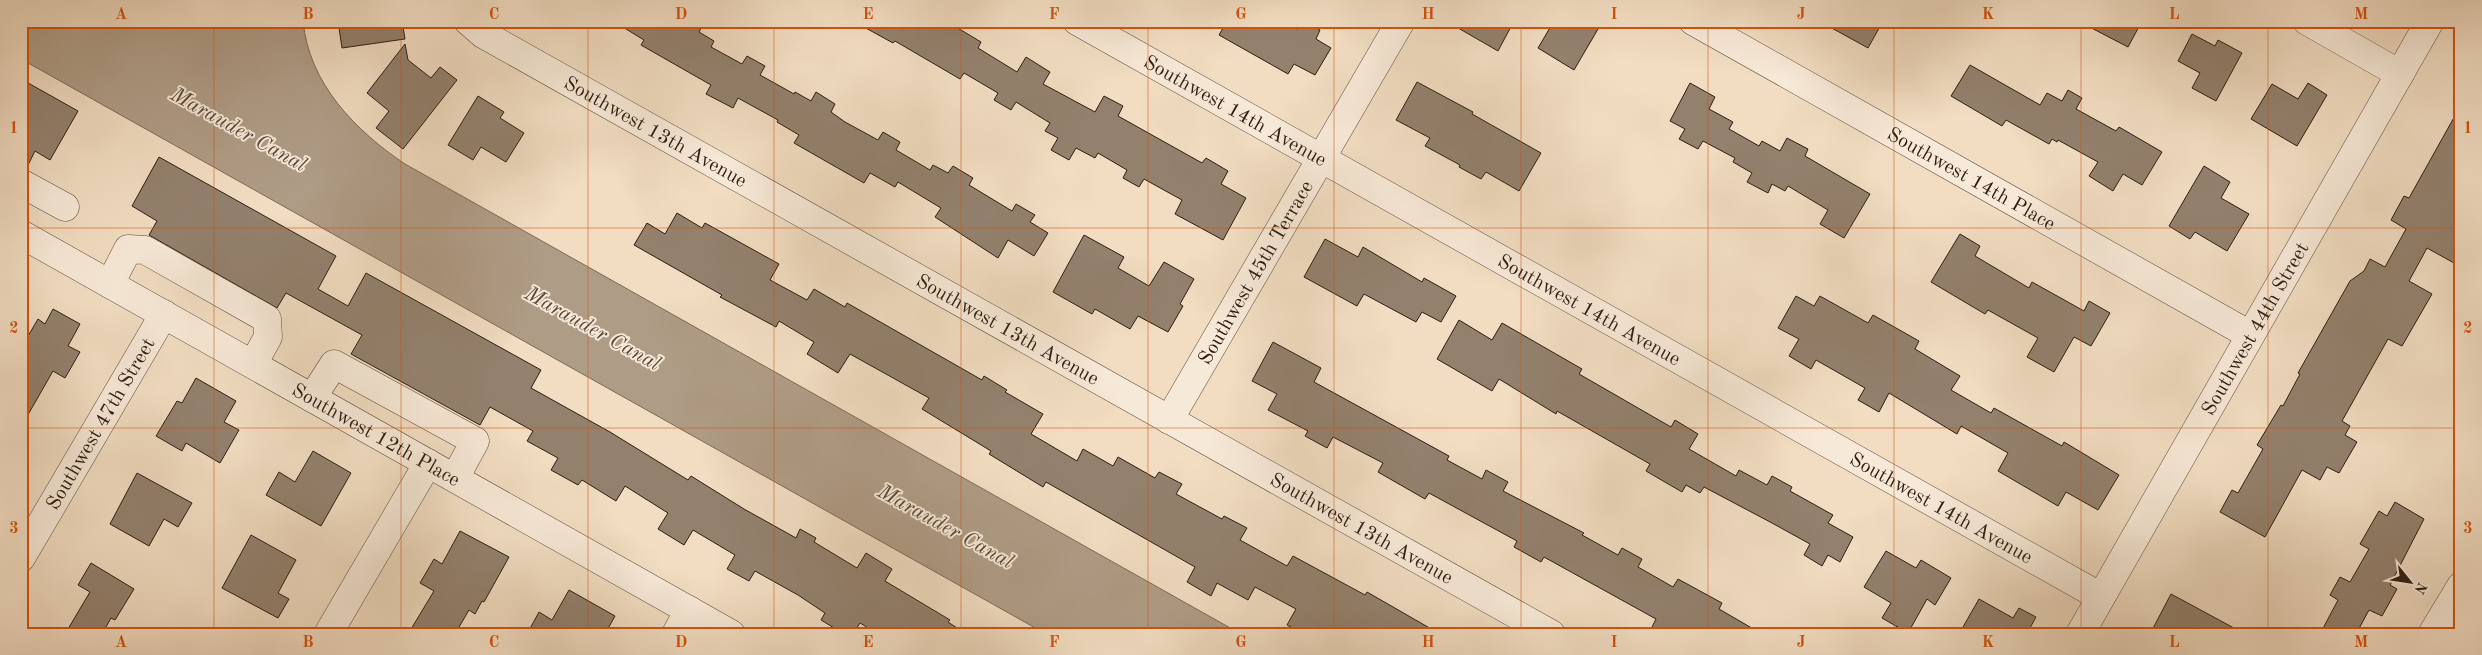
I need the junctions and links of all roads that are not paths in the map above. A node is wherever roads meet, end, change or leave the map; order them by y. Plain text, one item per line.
1 (468, 21) edge
2 (1077, 21) edge
3 (1401, 21) edge
4 (1693, 21) edge
5 (2308, 21) edge
6 (2430, 21) edge
7 (2400, 74) junction
8 (1321, 158) junction
9 (21, 183) edge
10 (65, 207) dead end
11 (21, 234) edge
12 (110, 284) junction
13 (164, 314) junction
14 (2250, 335) junction
15 (253, 364) junction
16 (312, 398) junction
17 (1169, 420) junction
18 (428, 463) junction
19 (455, 478) junction
20 (21, 558) edge
21 (2461, 586) edge
22 (2101, 597) junction
23 (689, 610) junction
24 (328, 634) edge
25 (676, 634) edge
26 (732, 634) edge
27 (1550, 634) edge
28 (2080, 634) edge
29 (2432, 634) edge

1 - 17 street, Southwest 13th Avenue
2 - 8 street, Southwest 14th Avenue
3 - 8 street, Southwest 45th Terrace
4 - 14 street, Southwest 14th Place
5 - 7 street
6 - 7 street, Southwest 44th Street
7 - 14 street, Southwest 44th Street
8 - 17 street, Southwest 45th Terrace
8 - 22 street, Southwest 14th Avenue
9 - 10 street
11 - 12 street, Southwest 12th Place
12 - 13 street, Southwest 12th Place
12 - 15 street
13 - 15 street, Southwest 12th Place
13 - 20 street, Southwest 47th Street
14 - 22 street, Southwest 44th Street
15 - 16 street, Southwest 12th Place
16 - 18 street, Southwest 12th Place
16 - 19 street
17 - 27 street, Southwest 13th Avenue
18 - 19 street, Southwest 12th Place
18 - 24 street
19 - 23 street, Southwest 12th Place
21 - 29 street
22 - 28 street, Southwest 44th Street
23 - 25 street
23 - 26 street, Southwest 12th Place

